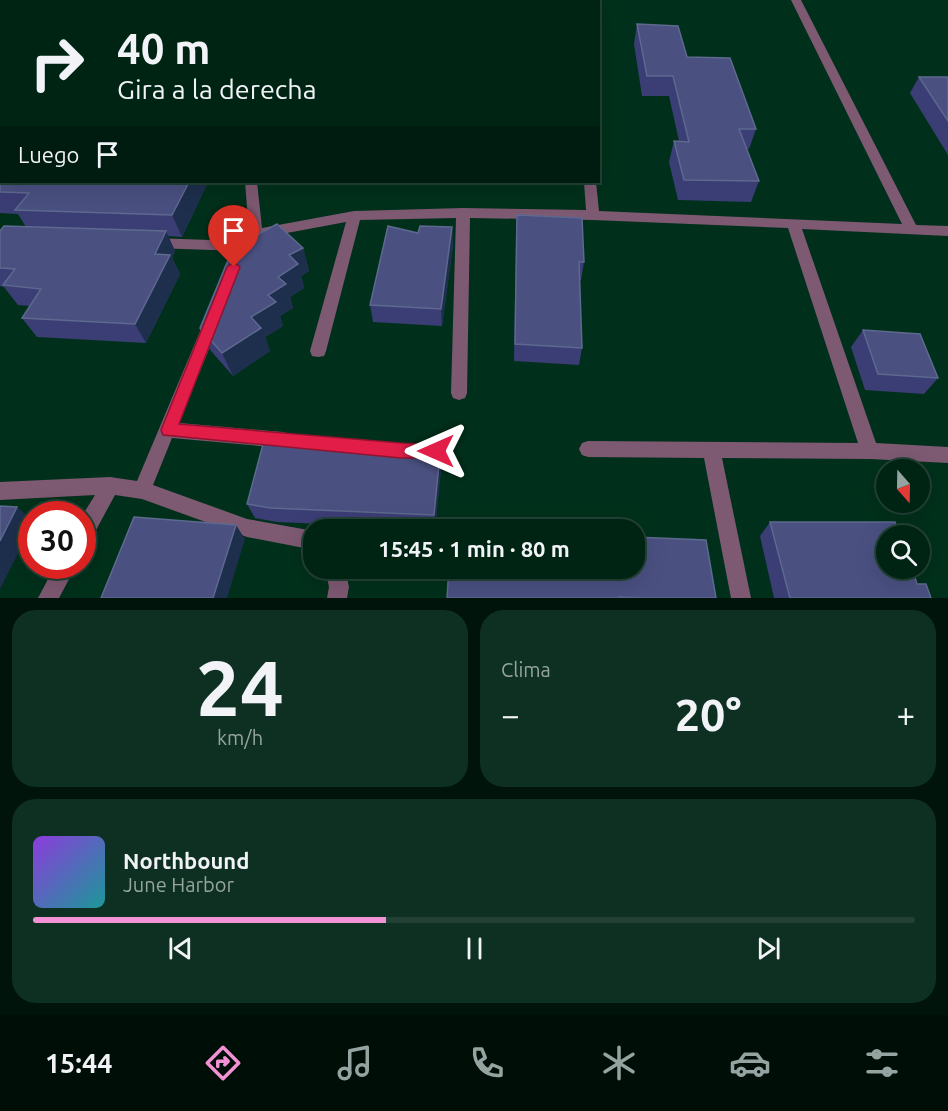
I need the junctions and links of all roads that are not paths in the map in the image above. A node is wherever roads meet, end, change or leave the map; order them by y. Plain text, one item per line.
1 (796, 0) edge
2 (251, 183) edge
3 (590, 183) edge
4 (463, 213) junction
5 (593, 215) junction
6 (354, 216) junction
7 (793, 223) junction
8 (911, 229) junction
9 (948, 231) edge
10 (256, 234) junction
11 (138, 243) edge
12 (216, 311) edge
13 (318, 351) dead end
14 (459, 393) dead end
15 (169, 430) junction
16 (296, 441) edge
17 (588, 449) dead end
18 (711, 450) junction
19 (870, 451) junction
20 (948, 455) edge
21 (110, 486) junction
22 (142, 490) junction
23 (0, 491) edge
24 (96, 511) edge
25 (303, 539) edge
26 (59, 579) edge
27 (337, 579) edge
28 (48, 598) edge
29 (337, 598) edge
30 (741, 598) edge

1 - 8 street
2 - 10 street
3 - 5 street
4 - 5 street
4 - 6 street
4 - 14 street
5 - 7 street
6 - 10 street
6 - 13 street
7 - 8 street
7 - 19 street
8 - 9 street
10 - 11 street
12 - 15 street
15 - 16 street
15 - 22 street
17 - 18 street
18 - 19 street
18 - 30 street
19 - 20 street
21 - 22 street
21 - 23 street
21 - 24 street
22 - 25 street
26 - 28 street
27 - 29 street

